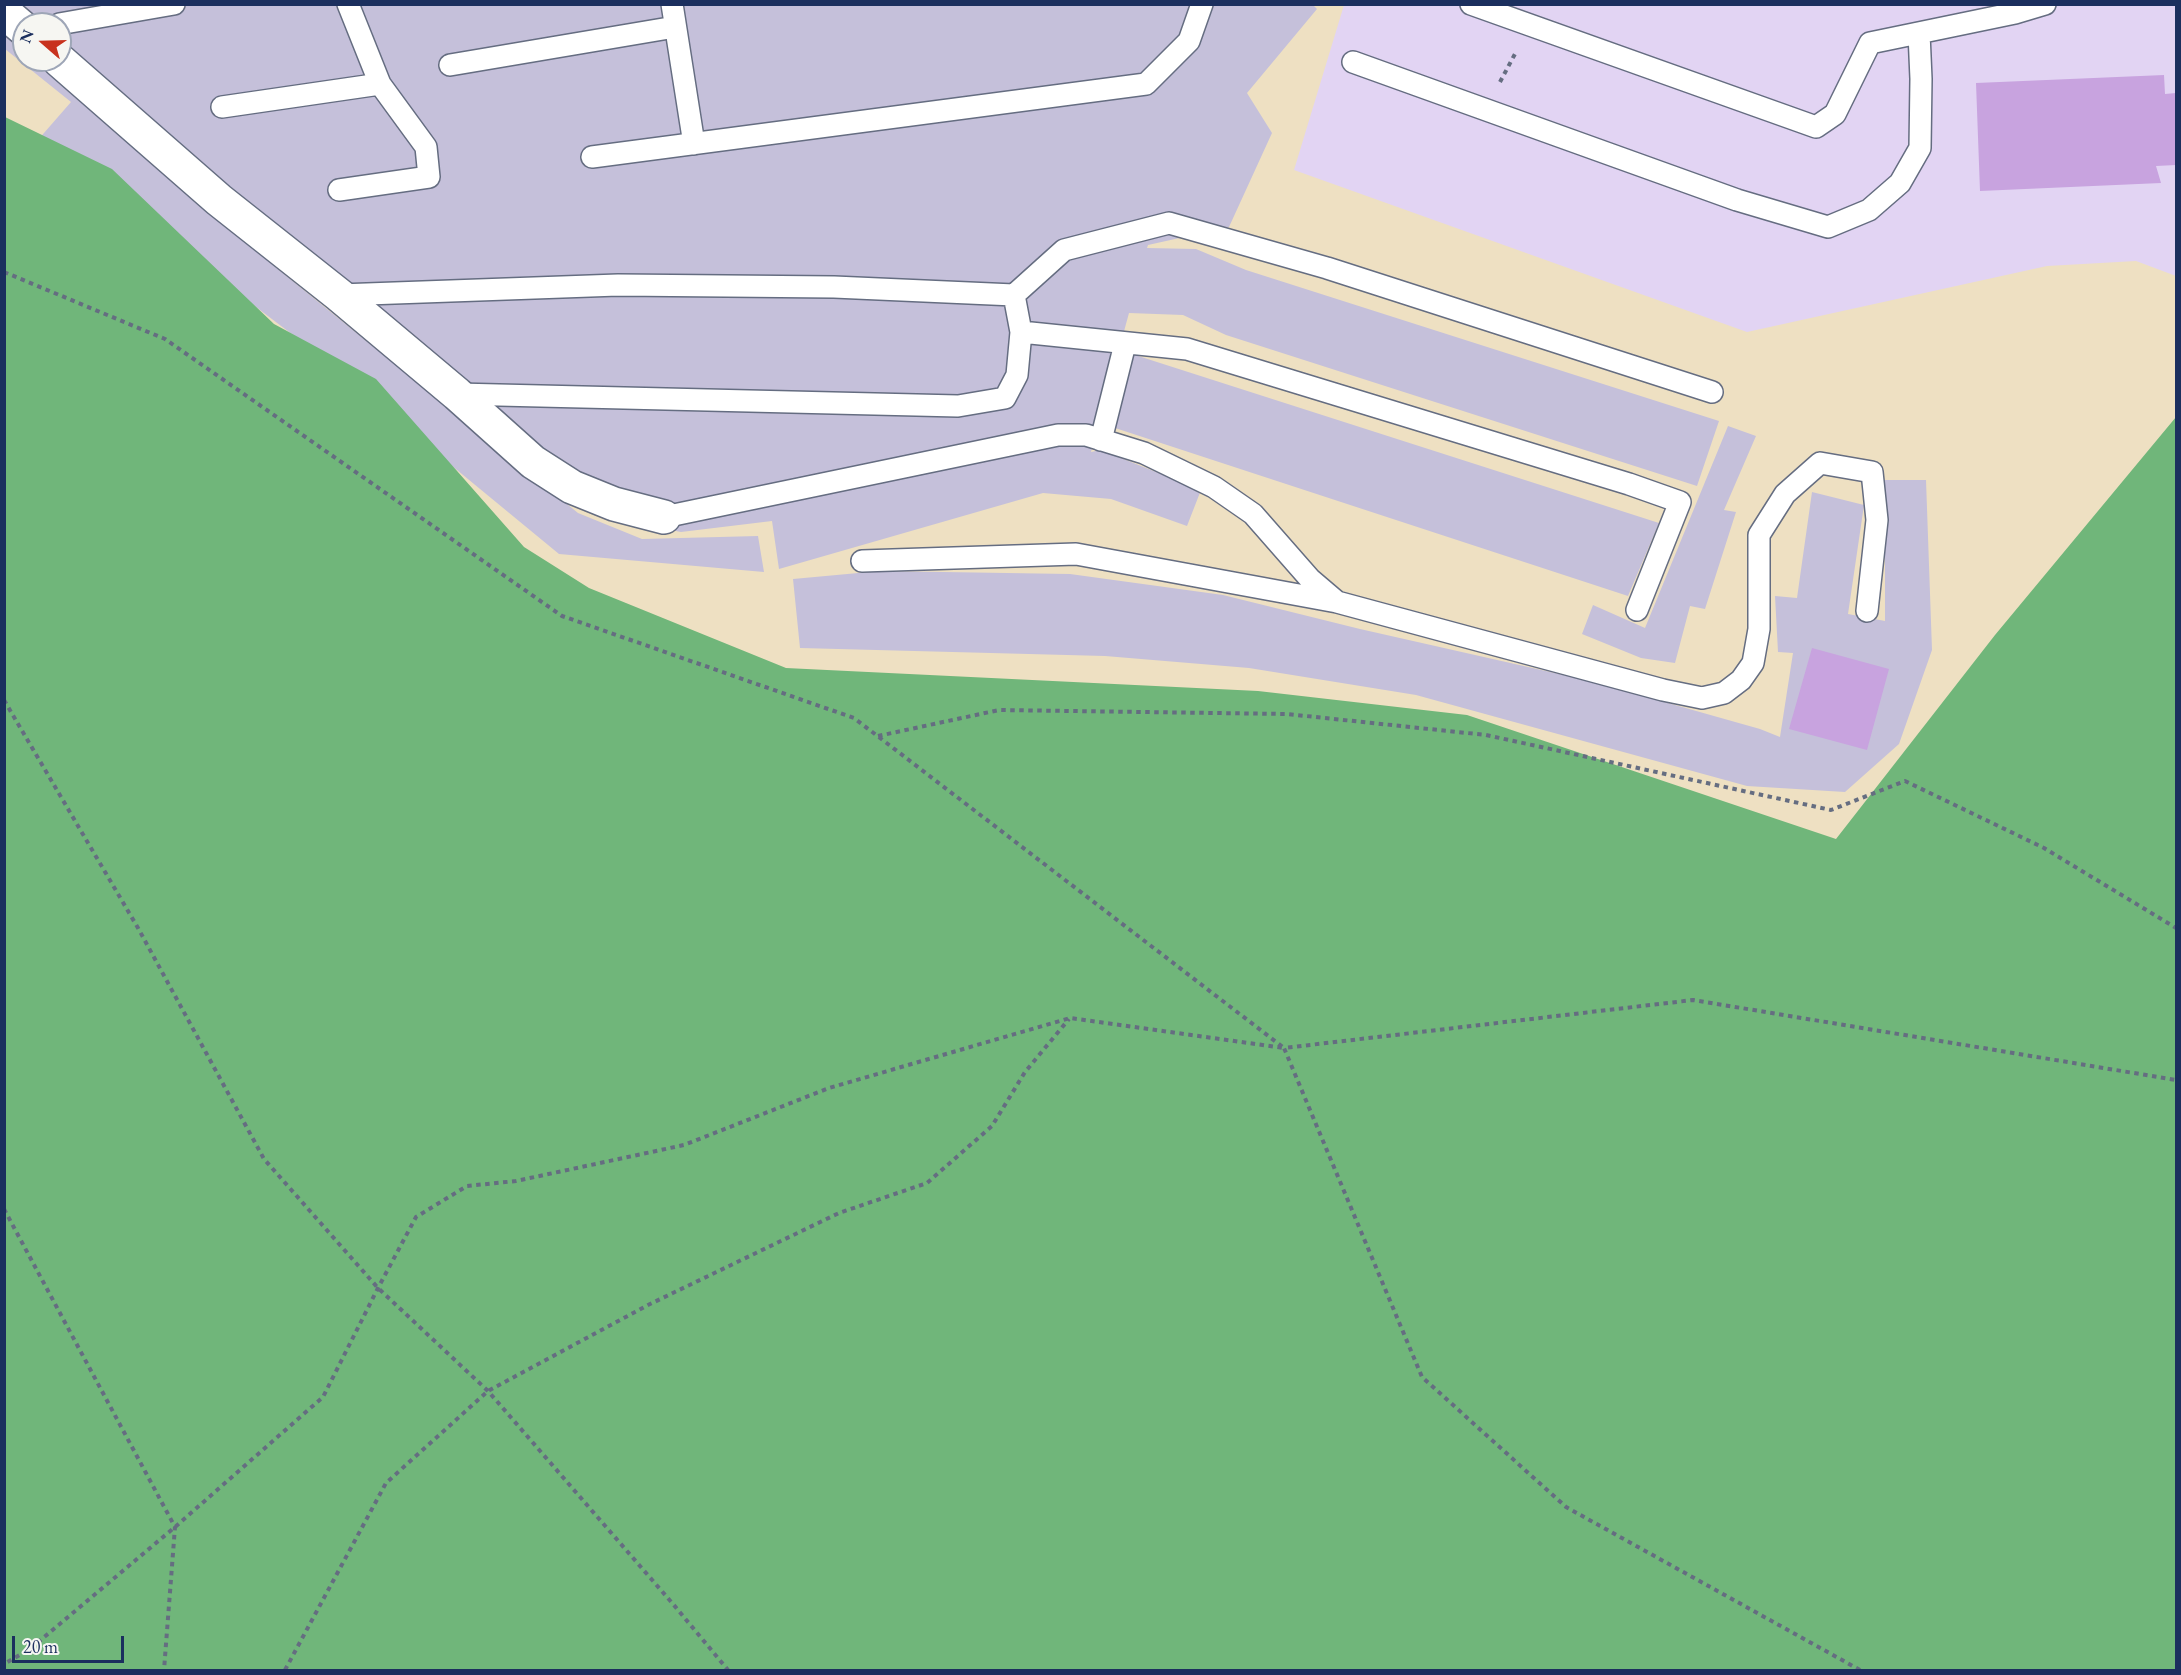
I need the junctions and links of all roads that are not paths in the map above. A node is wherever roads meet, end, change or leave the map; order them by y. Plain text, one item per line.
1 (174, 4) edge
2 (348, 4) edge
3 (672, 4) edge
4 (1202, 4) edge
5 (1471, 4) edge
6 (2045, 4) edge
7 (72, 22) edge
8 (675, 27) junction
9 (1918, 33) junction
10 (1353, 62) dead end
11 (450, 65) dead end
12 (72, 71) edge
13 (380, 84) junction
14 (222, 107) dead end
15 (694, 144) junction
16 (592, 158) dead end
17 (339, 190) dead end
18 (339, 295) junction
19 (1014, 295) junction
20 (1021, 332) junction
21 (1125, 344) junction
22 (1712, 392) dead end
23 (457, 394) junction
24 (1101, 440) junction
25 (664, 517) joint
26 (862, 561) dead end
27 (1337, 602) junction
28 (1637, 610) dead end
29 (1868, 611) dead end

1 - 7 lane
2 - 13 lane
3 - 8 lane
4 - 15 lane
5 - 9 lane
6 - 9 lane
8 - 11 lane
8 - 15 lane
9 - 10 lane
12 - 18 street
13 - 14 lane
13 - 17 lane
15 - 16 lane
18 - 19 lane
18 - 23 street
19 - 20 lane
19 - 22 lane
20 - 21 lane
20 - 23 lane
21 - 24 lane
21 - 28 lane
23 - 25 street
24 - 25 lane
24 - 27 lane
26 - 27 lane
27 - 29 lane

